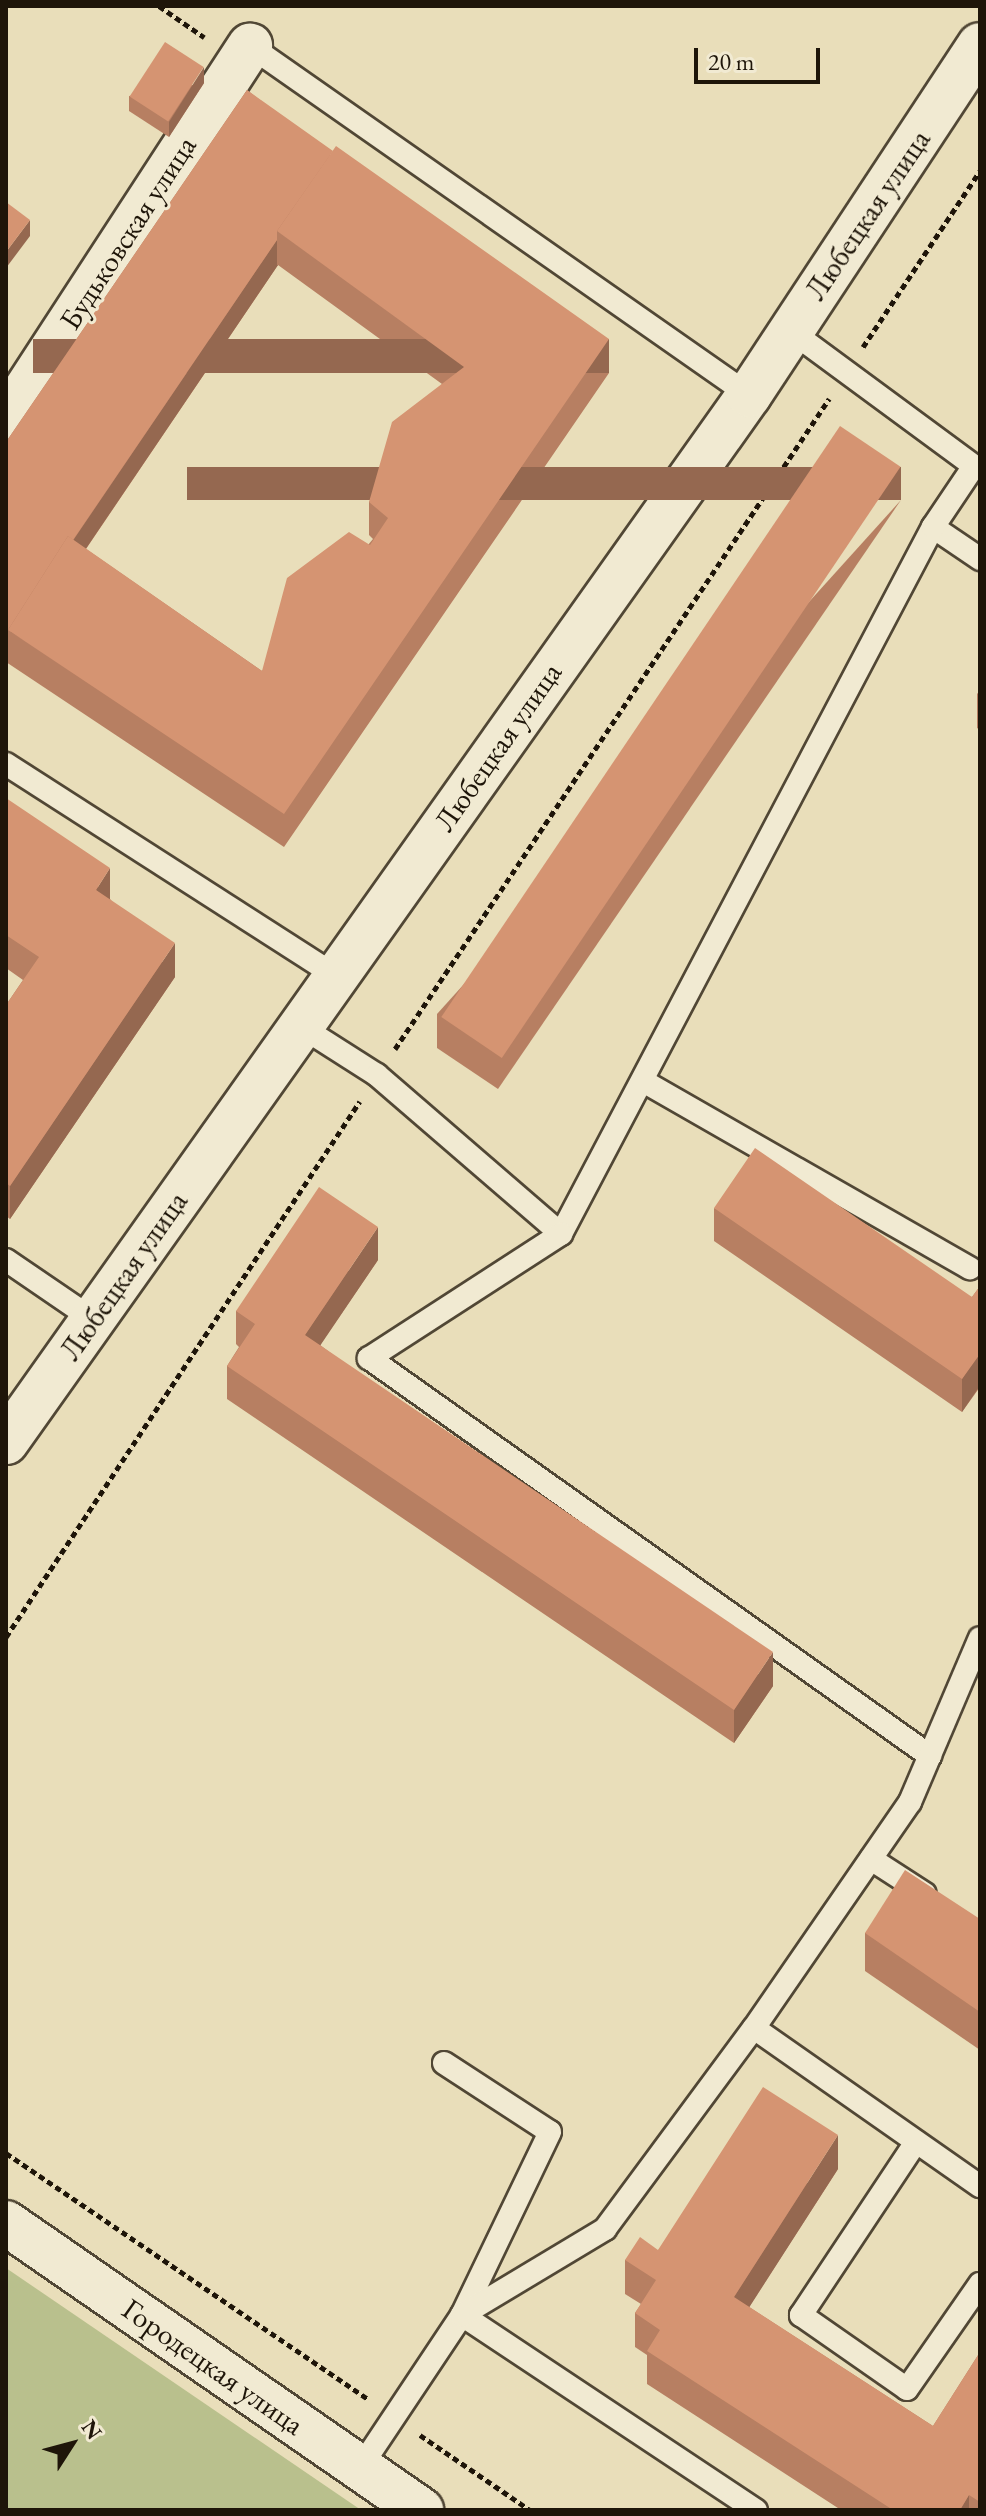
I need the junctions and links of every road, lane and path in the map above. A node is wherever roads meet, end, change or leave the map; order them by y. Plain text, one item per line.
1 (159, 6) edge
2 (980, 45) edge
3 (245, 54) junction
4 (980, 171) edge
5 (791, 331) junction
6 (846, 372) junction
7 (749, 395) junction
8 (6, 420) edge
9 (933, 527) junction
10 (980, 559) edge
11 (6, 764) edge
12 (336, 976) junction
13 (300, 1026) junction
14 (377, 1075) junction
15 (643, 1081) junction
16 (561, 1234) junction
17 (6, 1260) edge
18 (970, 1268) dead end
19 (94, 1320) junction
20 (6, 1442) edge
21 (6, 1637) edge
22 (980, 1638) edge
23 (930, 1756) junction
24 (871, 1859) junction
25 (944, 1906) edge
26 (754, 2028) junction
27 (444, 2063) dead end
28 (916, 2142) junction
29 (6, 2153) edge
30 (980, 2186) edge
31 (6, 2223) edge
32 (980, 2284) edge
33 (462, 2315) junction
34 (394, 2417) junction
35 (360, 2468) junction
36 (421, 2510) edge
37 (530, 2510) edge
38 (756, 2510) edge

1 - 3 path
2 - 5 street, Любецкая улица
3 - 7 lane
3 - 8 street, Будьковская улица
4 - 6 path
5 - 6 lane
5 - 7 street, Любецкая улица
6 - 9 lane
6 - 14 path
7 - 12 street, Любецкая улица
9 - 10 lane
9 - 15 lane
11 - 12 lane
12 - 13 street, Любецкая улица
13 - 14 lane
13 - 19 street, Любецкая улица
14 - 16 lane
14 - 21 path
15 - 16 lane
15 - 18 lane
16 - 23 lane
17 - 19 lane
19 - 20 street, Любецкая улица
22 - 23 lane
23 - 24 lane
24 - 25 lane
24 - 26 lane
26 - 28 lane
26 - 33 lane
27 - 33 lane
28 - 30 lane
28 - 32 lane
29 - 34 path
31 - 35 street, Городецкая улица
33 - 34 lane
33 - 38 lane
34 - 35 lane
34 - 37 path
35 - 36 street, Городецкая улица

